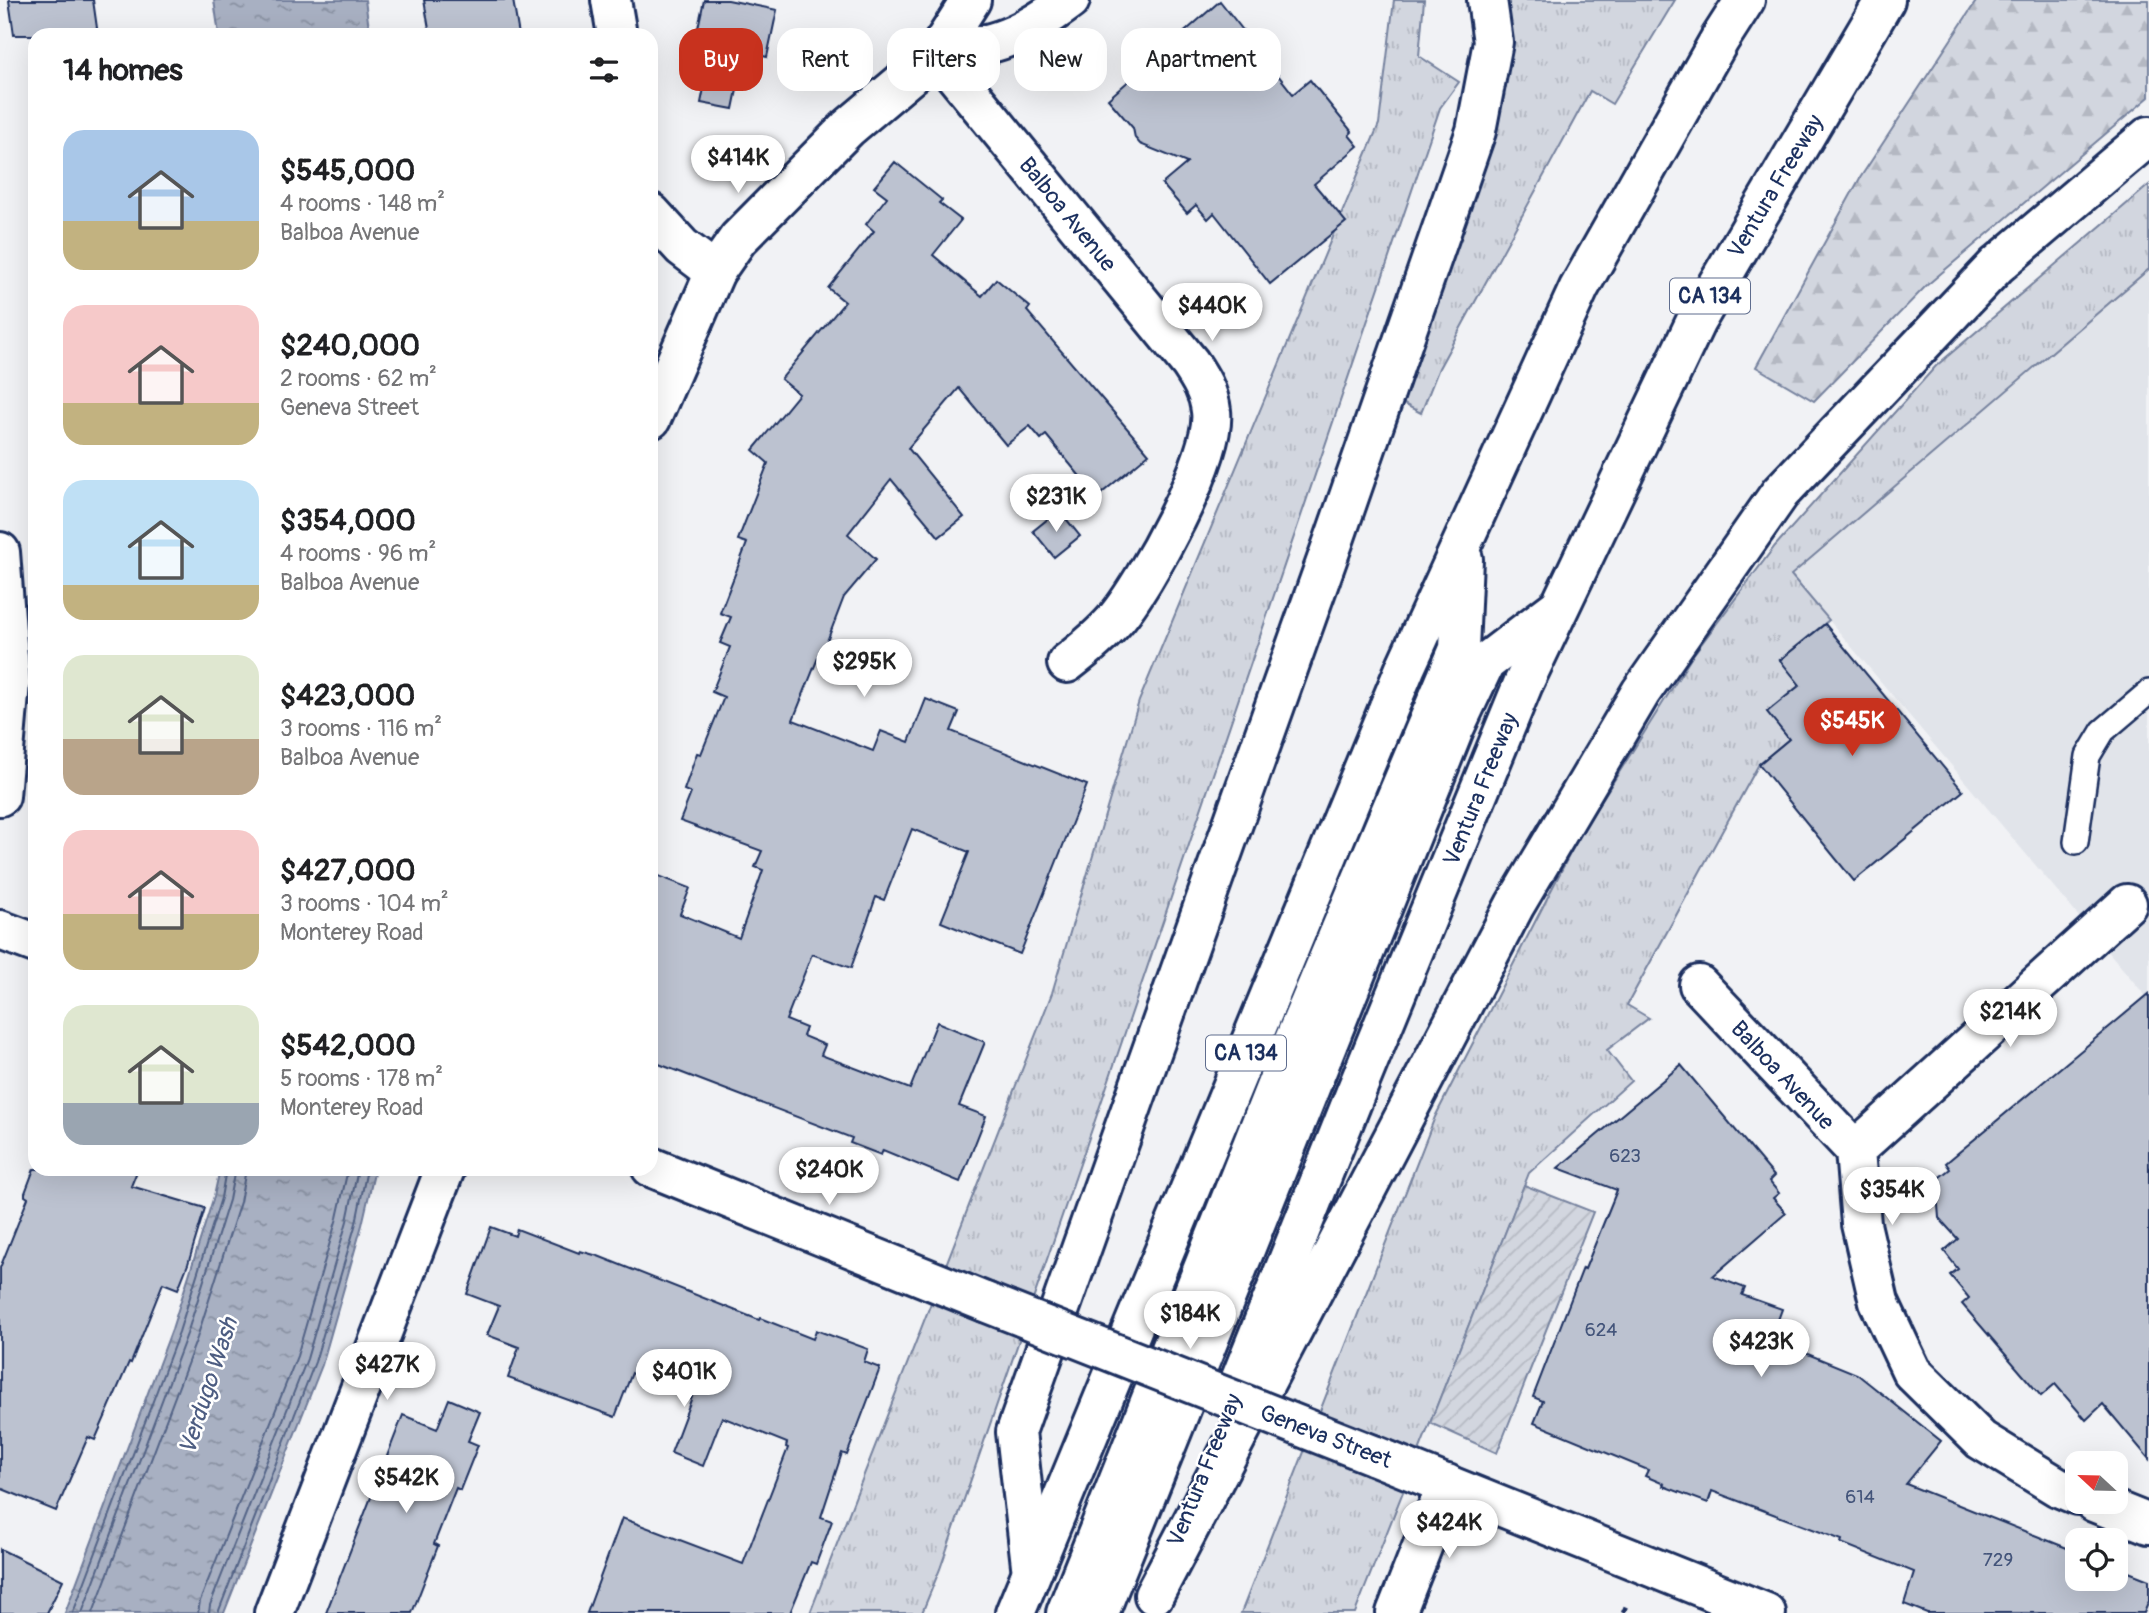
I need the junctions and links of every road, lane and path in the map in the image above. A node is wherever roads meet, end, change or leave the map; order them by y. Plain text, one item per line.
1 (611, 0) edge
2 (971, 0) edge
3 (1070, 0) edge
4 (1488, 0) edge
5 (1745, 0) edge
6 (1885, 0) edge
7 (616, 28) edge
8 (953, 28) edge
9 (1000, 41) edge
10 (892, 91) edge
11 (968, 91) edge
12 (2149, 136) edge
13 (658, 221) edge
14 (715, 272) junction
15 (658, 403) edge
16 (1464, 539) junction
17 (0, 552) edge
18 (1560, 606) junction
19 (1067, 663) dead end
20 (2149, 692) edge
21 (0, 796) edge
22 (2076, 842) dead end
23 (2127, 904) dead end
24 (0, 930) edge
25 (28, 940) edge
26 (1699, 985) dead end
27 (1855, 1150) junction
28 (658, 1170) edge
29 (442, 1176) edge
30 (1447, 1484) junction
31 (2065, 1490) edge
32 (2124, 1514) edge
33 (2149, 1524) edge
34 (1032, 1570) junction
35 (1151, 1604) edge
36 (1626, 1606) dead end
37 (274, 1613) edge
38 (1015, 1613) edge
39 (1066, 1613) edge
40 (1099, 1613) edge
41 (1396, 1613) edge
42 (1623, 1613) edge
43 (1766, 1613) edge

1 - 7 main road
2 - 8 main road
3 - 9 main road
4 - 34 main road
5 - 16 main road, CA 134
6 - 18 main road, Ventura Freeway / CA 134
10 - 14 main road
11 - 19 main road, Balboa Avenue
12 - 35 main road
13 - 14 main road
14 - 15 main road
16 - 34 main road, CA 134
16 - 39 main road
17 - 21 main road
18 - 35 main road, Ventura Freeway / CA 134
18 - 40 main road
20 - 22 lane
23 - 27 main road
24 - 25 main road
26 - 27 main road, Balboa Avenue
27 - 31 main road
28 - 30 main road, Geneva Street, bridge
29 - 37 main road
30 - 41 main road
30 - 43 main road, Geneva Street
32 - 33 main road
34 - 38 main road, CA 134
36 - 42 path

